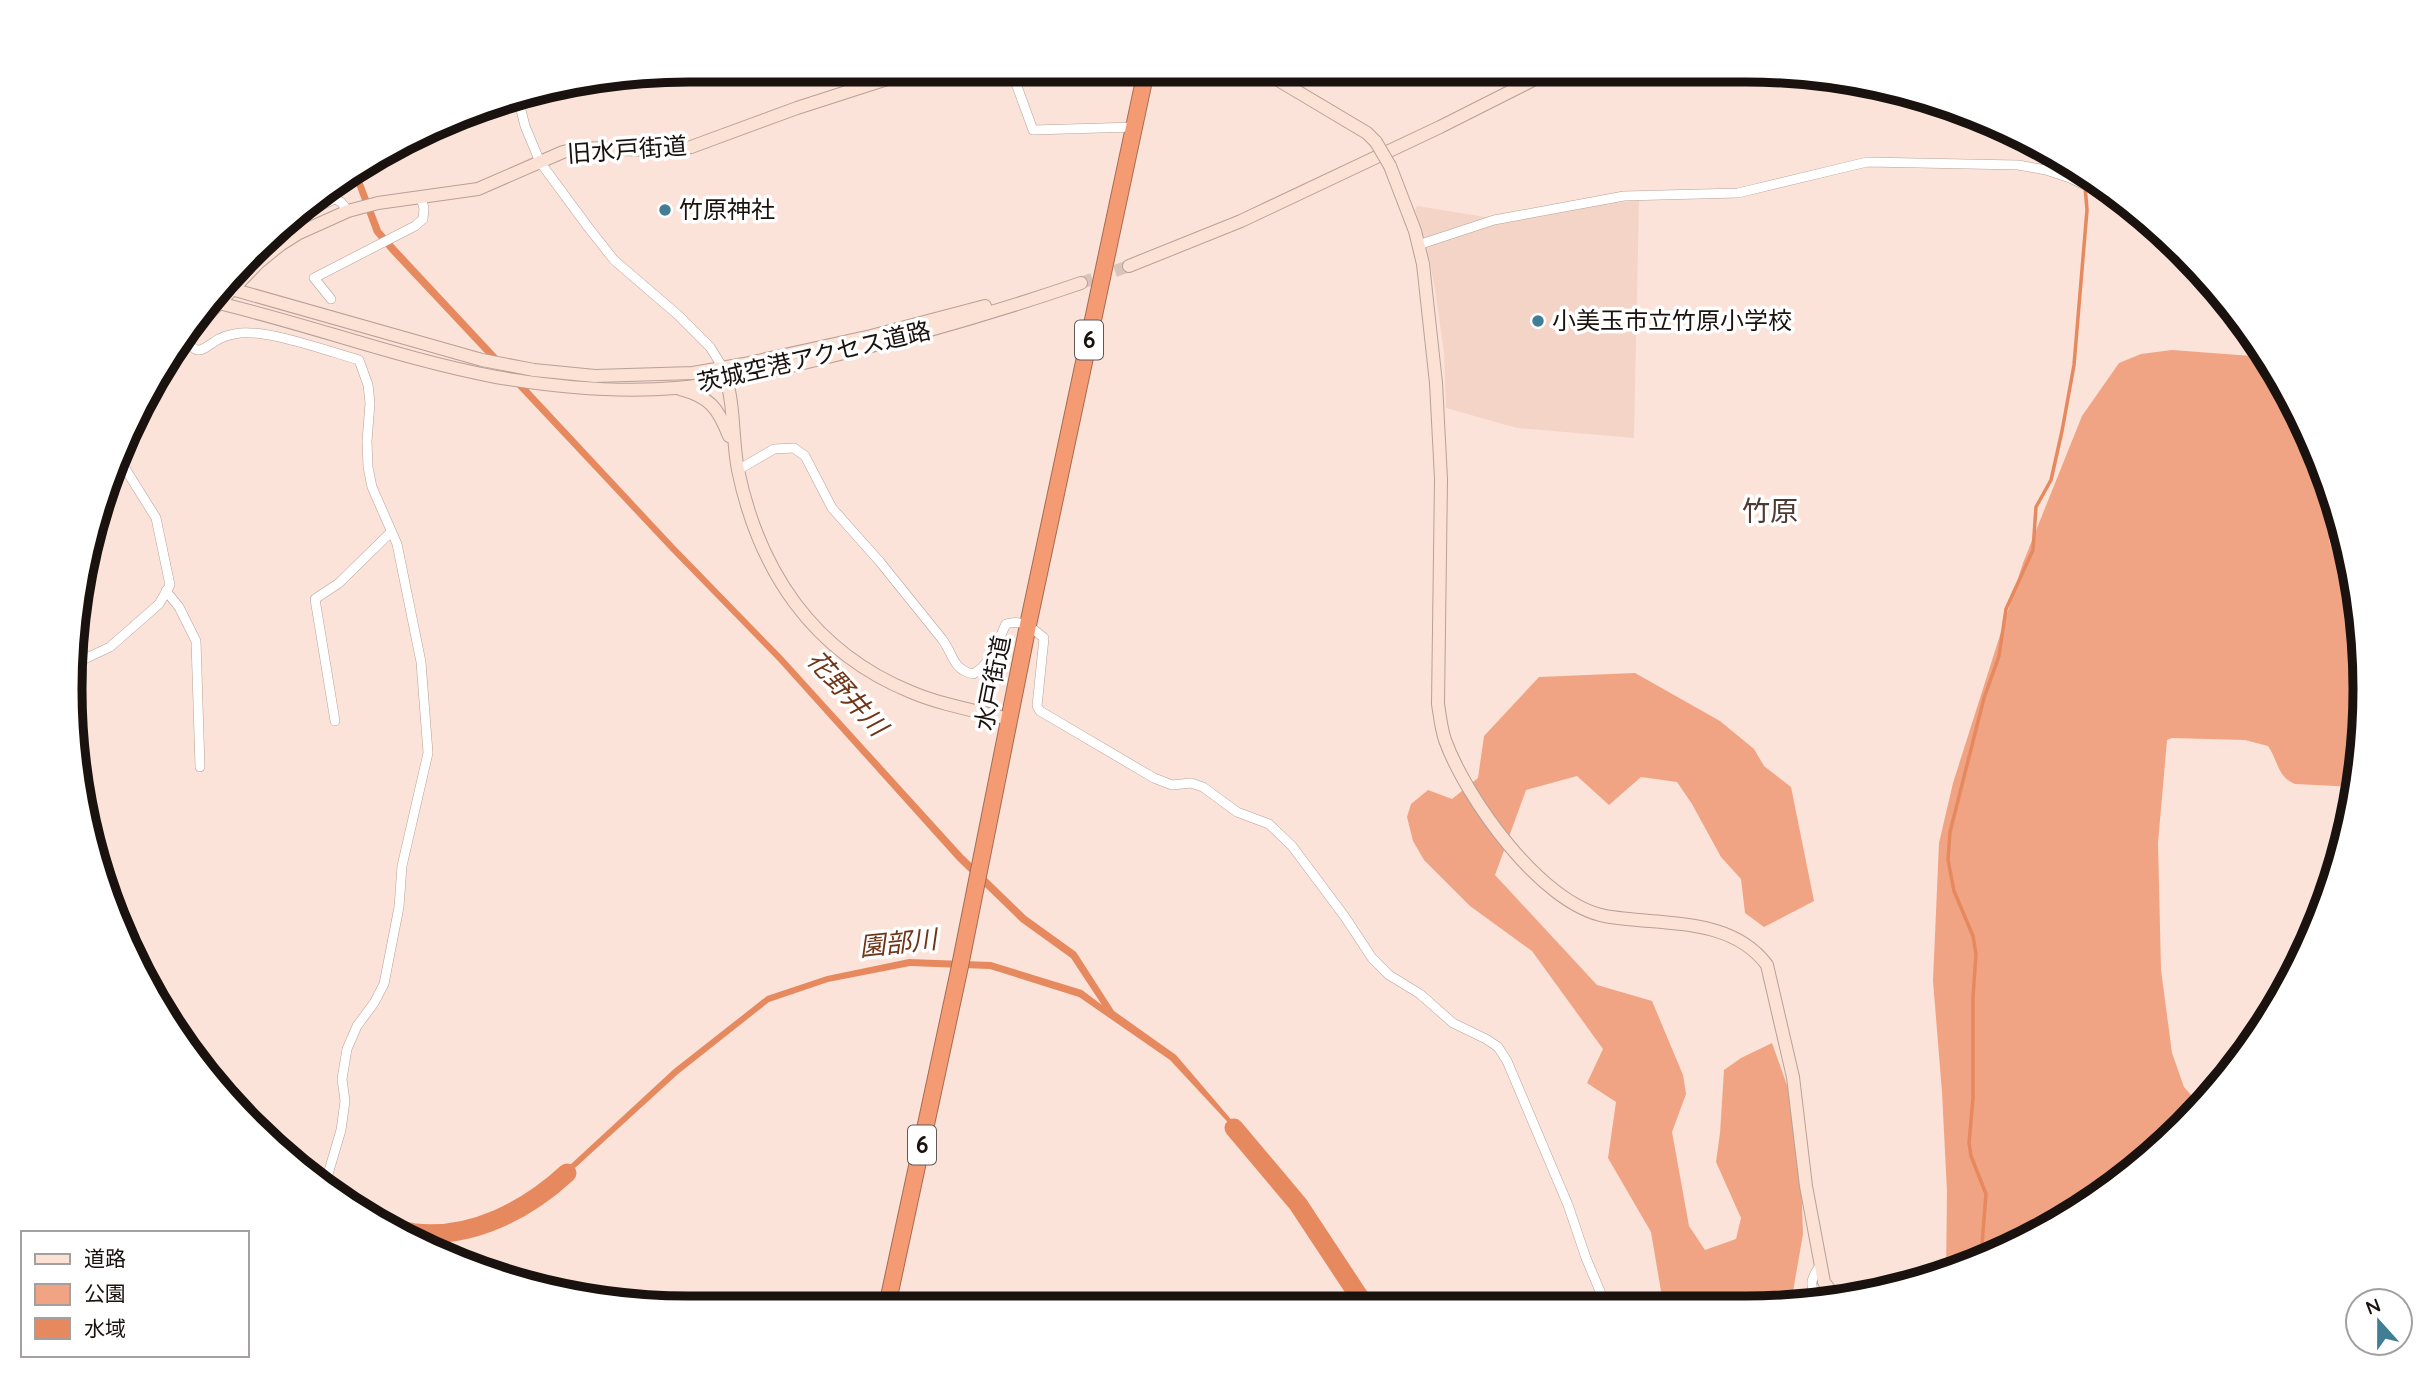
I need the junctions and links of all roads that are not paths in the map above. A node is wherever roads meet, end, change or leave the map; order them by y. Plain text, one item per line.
1 (878, 82) edge
2 (1015, 82) edge
3 (1144, 82) edge
4 (1282, 82) edge
5 (1528, 82) edge
6 (520, 106) edge
7 (1135, 127) junction
8 (540, 162) junction
9 (2078, 182) edge
10 (421, 198) junction
11 (328, 202) edge
12 (354, 209) junction
13 (1418, 245) junction
14 (259, 261) edge
15 (1128, 262) tunnel mouth
16 (1082, 279) tunnel mouth
17 (233, 289) edge
18 (331, 299) dead end
19 (221, 304) edge
20 (189, 346) edge
21 (725, 374) junction
22 (676, 388) junction
23 (735, 449) junction
24 (124, 467) edge
25 (738, 470) junction
26 (391, 532) junction
27 (166, 591) junction
28 (1028, 625) junction
29 (83, 659) edge
30 (1009, 719) junction
31 (335, 721) dead end
32 (200, 767) dead end
33 (328, 1175) edge
34 (1821, 1264) junction
35 (1830, 1290) edge
36 (1813, 1292) edge
37 (889, 1296) edge
38 (1602, 1296) edge

1 - 8 main road, 旧水戸街道
2 - 7 street
3 - 7 highway, 水戸街道 / 6
4 - 13 main road, bridge
5 - 15 main road
6 - 8 street
7 - 28 highway, 水戸街道 / 6
8 - 10 main road, 旧水戸街道
8 - 21 street
9 - 13 street
10 - 12 main road, 旧水戸街道
10 - 18 street
11 - 12 street
12 - 14 main road, 旧水戸街道
13 - 34 main road
16 - 21 main road, 茨城空港アクセス道路
17 - 21 main road, 茨城空港アクセス道路
19 - 22 main road, 茨城空港アクセス道路
20 - 26 street
21 - 22 main road, 茨城空港アクセス道路
21 - 23 main road
22 - 23 main road
23 - 25 main road
24 - 27 street
25 - 28 street
25 - 30 main road
26 - 31 street
26 - 33 street
27 - 29 street
27 - 32 street
28 - 30 highway, 水戸街道 / 6
28 - 38 street
30 - 37 highway, 水戸街道 / 6
34 - 35 main road
34 - 36 street

